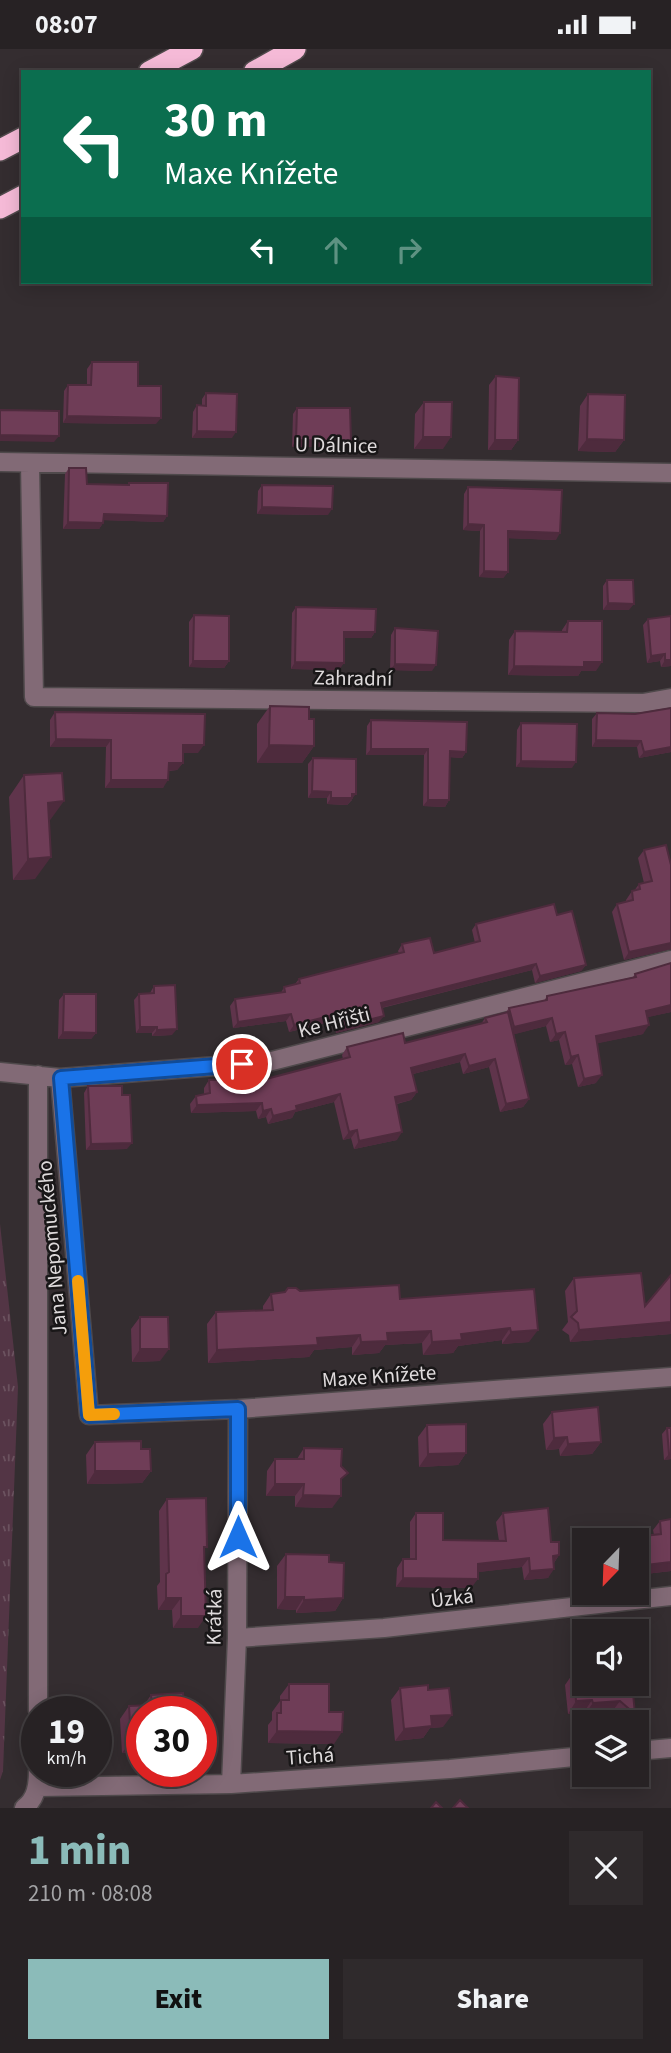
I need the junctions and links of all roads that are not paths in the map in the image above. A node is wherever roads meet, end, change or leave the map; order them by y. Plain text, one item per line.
1 (192, 49) edge
2 (295, 49) edge
3 (153, 70) edge
4 (258, 70) edge
5 (21, 139) edge
6 (0, 150) edge
7 (21, 197) edge
8 (0, 208) edge
9 (0, 462) edge
10 (30, 463) junction
11 (671, 473) edge
12 (671, 698) edge
13 (671, 960) edge
14 (0, 1072) edge
15 (38, 1075) junction
16 (61, 1078) junction
17 (671, 1377) edge
18 (238, 1409) junction
19 (89, 1415) joint
20 (671, 1596) edge
21 (237, 1638) junction
22 (38, 1696) edge
23 (671, 1748) edge
24 (649, 1750) edge
25 (572, 1757) edge
26 (112, 1781) edge
27 (231, 1784) junction
28 (35, 1787) edge
29 (23, 1808) edge

1 - 3 highway
2 - 4 highway
5 - 6 highway
7 - 8 highway
9 - 10 street, U Dálnice
10 - 11 street, U Dálnice
10 - 12 street, Zahradní
13 - 16 street, Ke Hřišti
14 - 15 street, Ke Hřišti
15 - 16 street, Ke Hřišti
15 - 22 street, Jana Nepomuckého
16 - 19 street, Jana Nepomuckého
17 - 18 street, Maxe Knížete
18 - 19 street, Maxe Knížete
18 - 21 street, Krátká
20 - 21 street, Úzká
21 - 27 street, Krátká
23 - 24 street
25 - 27 street, Tichá
26 - 27 street, Tichá
28 - 29 street

